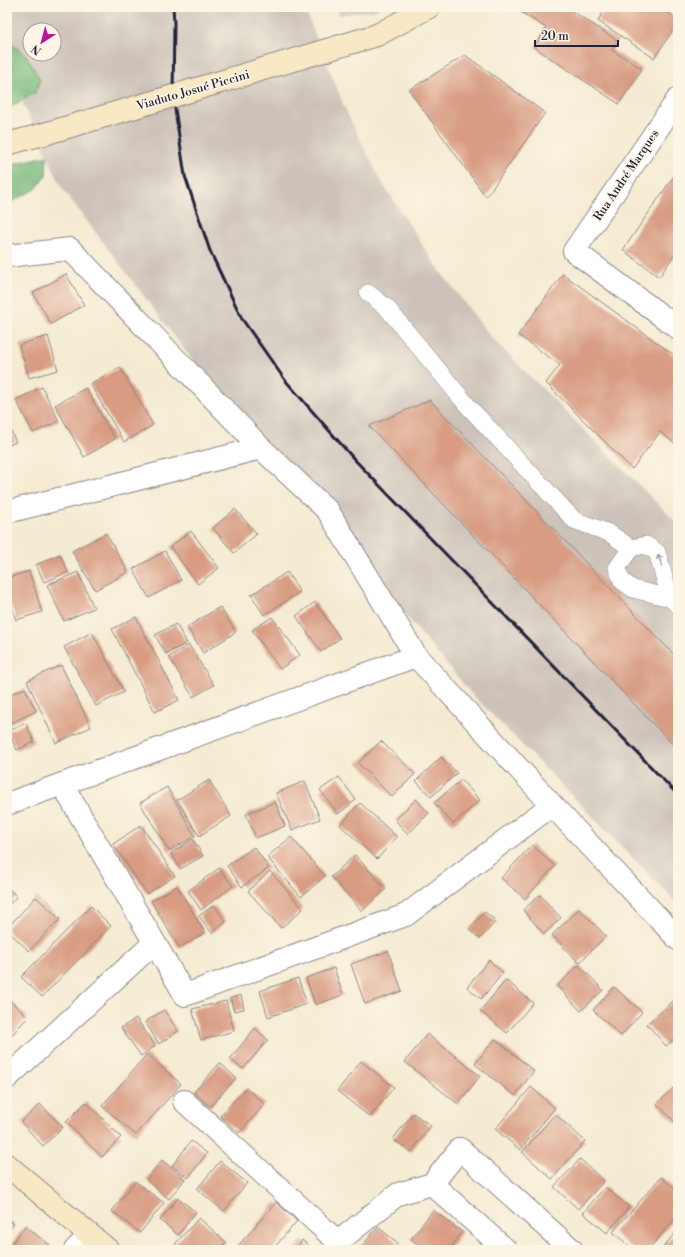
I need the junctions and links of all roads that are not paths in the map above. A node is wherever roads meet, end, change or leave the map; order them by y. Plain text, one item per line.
1 (429, 7) edge
2 (678, 99) edge
3 (7, 144) edge
4 (7, 256) edge
5 (368, 293) dead end
6 (678, 328) edge
7 (261, 448) junction
8 (7, 512) edge
9 (631, 548) junction
10 (674, 601) edge
11 (416, 656) junction
12 (62, 784) junction
13 (7, 804) edge
14 (552, 805) junction
15 (678, 939) edge
16 (154, 943) junction
17 (7, 1078) edge
18 (184, 1101) dead end
19 (7, 1165) edge
20 (432, 1184) junction
21 (83, 1243) edge
22 (108, 1250) edge
23 (506, 1250) edge
24 (572, 1250) edge

1 - 3 street, Viaduto Josué Piccini, bridge
2 - 6 street, Rua André Marques
4 - 7 street
5 - 9 lane
7 - 8 street
7 - 11 street
10 -> 9 lane
9 - 10 lane
11 - 12 street
11 - 14 street
12 - 13 street
12 - 16 street
14 - 15 street
14 - 16 street
16 - 17 street
18 - 20 street
19 - 21 street
20 - 23 street
20 - 24 street
21 - 22 street

